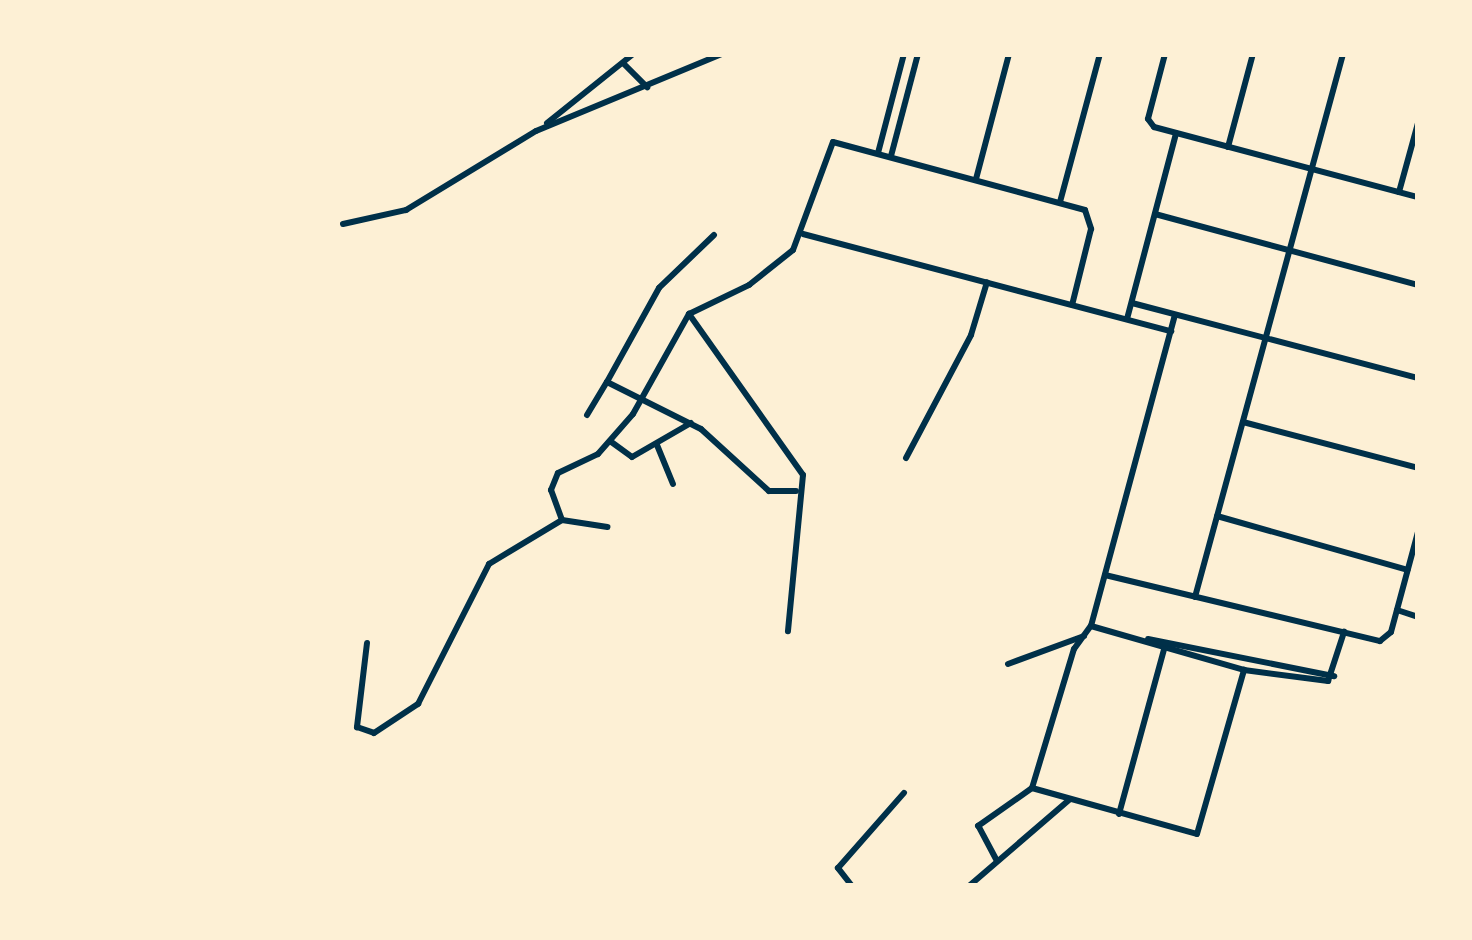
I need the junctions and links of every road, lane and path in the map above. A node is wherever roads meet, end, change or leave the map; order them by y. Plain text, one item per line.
1 (632, 54) edge
2 (722, 54) edge
3 (904, 54) edge
4 (918, 54) edge
5 (1009, 54) edge
6 (1100, 54) edge
7 (1165, 54) edge
8 (1253, 54) edge
9 (1343, 54) edge
10 (624, 63) junction
11 (647, 87) junction
12 (592, 92) junction
13 (604, 106) junction
14 (1418, 122) edge
15 (536, 131) junction
16 (1176, 133) junction
17 (1228, 147) junction
18 (878, 153) junction
19 (891, 156) junction
20 (1312, 169) junction
21 (976, 179) junction
22 (1400, 192) junction
23 (1417, 194) edge
24 (1060, 202) junction
25 (1155, 214) junction
26 (343, 224) dead end
27 (802, 234) junction
28 (714, 235) dead end
29 (1290, 250) junction
30 (987, 282) junction
31 (1418, 285) edge
32 (1132, 303) junction
33 (1072, 304) junction
34 (689, 314) junction
35 (1175, 315) junction
36 (1127, 319) junction
37 (1171, 331) junction
38 (1266, 338) junction
39 (1418, 378) edge
40 (607, 382) junction
41 (643, 401) junction
42 (587, 416) dead end
43 (1243, 422) junction
44 (692, 423) junction
45 (610, 441) junction
46 (657, 445) junction
47 (906, 458) dead end
48 (1418, 468) edge
49 (673, 484) dead end
50 (796, 491) junction
51 (1217, 516) junction
52 (562, 520) junction
53 (608, 527) dead end
54 (1418, 532) edge
55 (1408, 570) junction
56 (1105, 575) junction
57 (1195, 597) junction
58 (1397, 610) junction
59 (1418, 617) edge
60 (1090, 626) junction
61 (788, 631) dead end
62 (1344, 632) junction
63 (1084, 636) junction
64 (1139, 638) junction
65 (367, 643) dead end
66 (1164, 650) junction
67 (1008, 664) dead end
68 (1244, 670) junction
69 (1331, 679) junction
70 (1033, 788) junction
71 (904, 793) dead end
72 (1070, 799) junction
73 (1119, 814) junction
74 (997, 861) junction
75 (852, 886) edge
76 (969, 886) edge

1 - 10 street
2 - 11 street
3 - 18 street
4 - 19 street
5 - 21 street
6 - 24 street
7 - 16 street
8 - 17 street
9 - 20 street
10 - 11 street
10 - 12 street
11 - 13 street
12 - 13 street
12 - 15 street
13 - 15 street
14 - 22 street
15 - 26 street
16 - 17 street
16 - 25 street
17 - 20 street
18 - 19 street
18 - 27 street
19 - 21 street
20 - 22 street
20 - 29 street
21 - 24 street
22 - 23 street
24 - 33 street
25 - 29 street
25 - 32 street
27 - 30 street
27 - 34 street
28 - 40 street
29 - 31 street
29 - 38 street
30 - 33 street
30 - 47 street
32 - 35 street
32 - 36 street
33 - 36 street
34 - 41 street
34 - 50 street
35 - 37 street
35 - 38 street
36 - 37 street
37 - 56 street
38 - 39 street
38 - 43 street
40 - 41 street
40 - 42 street
41 - 44 street
41 - 45 street
43 - 48 street
43 - 51 street
44 - 46 street
44 - 50 street
45 - 46 street
45 - 52 street
46 - 49 street
50 - 61 street
51 - 55 street
51 - 57 street
52 - 53 street
52 - 65 street
54 - 55 street
55 - 58 street
56 - 57 street
56 - 60 street
57 - 62 street
58 - 59 street
58 - 62 street
60 - 63 street
60 - 64 street
62 - 69 street
63 - 67 street
63 - 70 street
64 - 66 street
64 - 69 street
66 - 68 street
66 - 73 street
68 - 69 street
68 - 73 street
70 - 72 street
70 - 74 street
71 - 75 street
72 - 73 street
72 - 74 street
74 - 76 street

